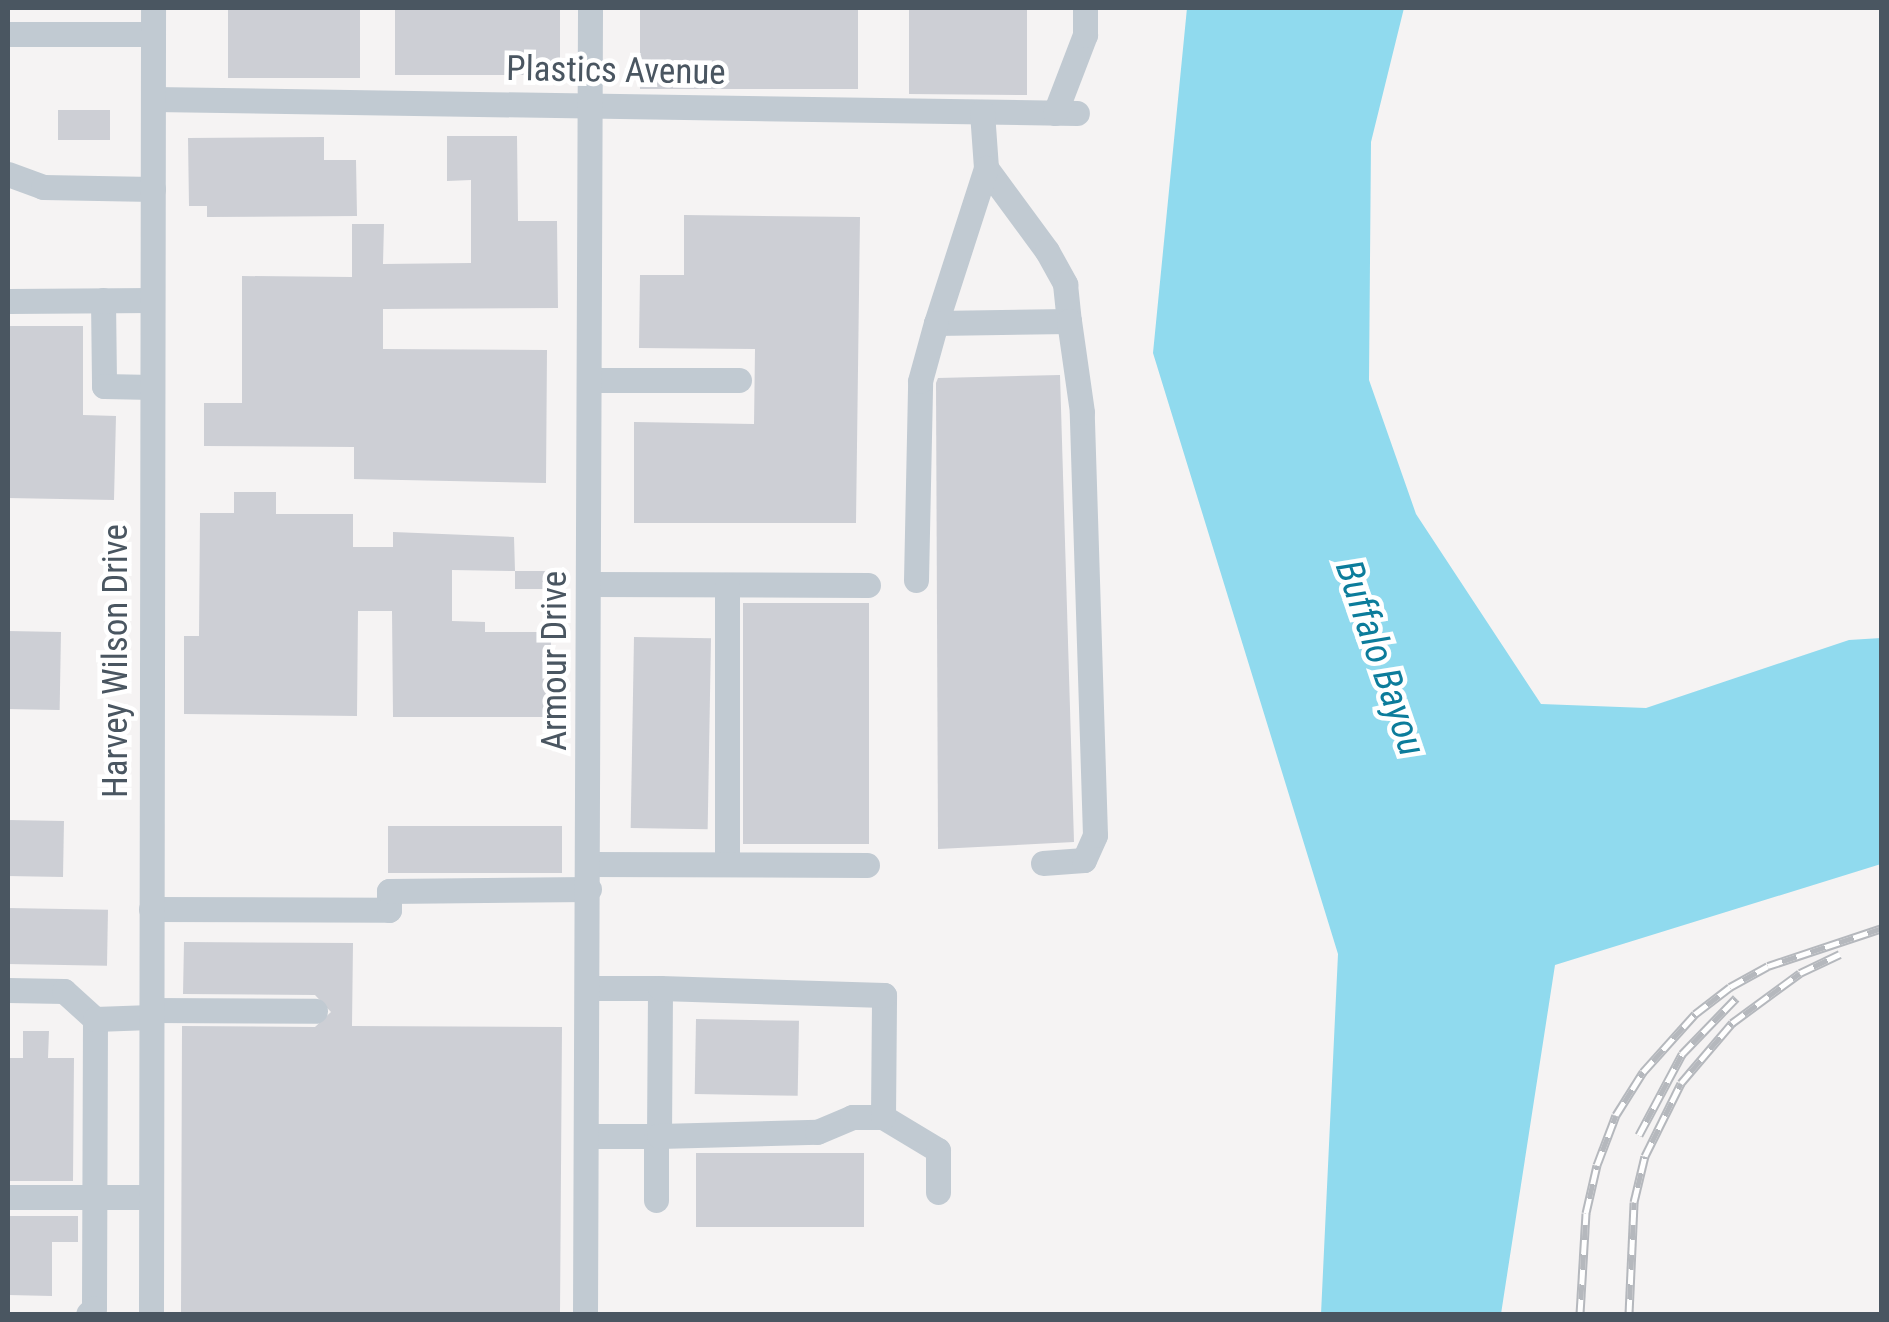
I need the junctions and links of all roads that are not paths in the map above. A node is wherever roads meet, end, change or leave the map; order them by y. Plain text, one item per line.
1 (153, 8) edge
2 (590, 8) edge
3 (1085, 8) edge
4 (8, 34) edge
5 (153, 34) junction
6 (154, 99) junction
7 (590, 105) junction
8 (982, 112) junction
9 (986, 168) junction
10 (9, 176) edge
11 (153, 188) junction
12 (103, 300) junction
13 (152, 300) junction
14 (8, 301) edge
15 (1069, 321) junction
16 (936, 323) junction
17 (592, 380) junction
18 (739, 380) dead end
19 (152, 387) junction
20 (916, 580) dead end
21 (590, 584) junction
22 (726, 584) junction
23 (868, 584) dead end
24 (1043, 863) dead end
25 (726, 864) junction
26 (867, 864) dead end
27 (589, 877) junction
28 (151, 909) junction
29 (588, 988) junction
30 (660, 988) junction
31 (8, 990) edge
32 (315, 1011) dead end
33 (151, 1013) junction
34 (95, 1019) junction
35 (884, 1118) junction
36 (587, 1136) junction
37 (657, 1136) junction
38 (938, 1192) dead end
39 (8, 1197) edge
40 (95, 1197) junction
41 (151, 1197) junction
42 (656, 1200) dead end
43 (88, 1314) edge
44 (151, 1314) edge
45 (586, 1314) edge

1 - 5 street, Harvey Wilson Drive
2 - 7 street, Armour Drive
3 - 8 street, Plastics Avenue
4 - 5 street
5 - 6 street, Harvey Wilson Drive
6 - 7 street, Plastics Avenue
6 - 11 street, Harvey Wilson Drive
7 - 8 street, Plastics Avenue
7 - 17 street, Armour Drive
8 - 9 street
9 - 15 street
9 - 16 street
10 - 11 street
11 - 13 street, Harvey Wilson Drive
12 - 13 street
12 - 14 street
12 - 19 street
13 - 19 street, Harvey Wilson Drive
15 - 16 street
15 - 24 street
16 - 20 street
17 - 18 street
17 - 21 street, Armour Drive
19 - 28 street, Harvey Wilson Drive
21 - 22 street
21 - 27 street, Armour Drive
22 - 23 street
22 - 25 street
25 - 26 street
25 - 27 street
27 - 28 street
27 - 29 street, Armour Drive
28 - 33 street, Harvey Wilson Drive
29 - 30 street
29 - 36 street, Armour Drive
30 - 35 street
30 - 37 street
31 - 34 street
32 - 33 street
33 - 34 street
33 - 41 street, Harvey Wilson Drive
34 - 40 street
35 - 37 street
35 - 38 street
36 - 37 street
36 - 45 street, Armour Drive
37 - 42 street
39 - 40 street
40 - 41 street
40 - 43 street
41 - 44 street, Harvey Wilson Drive

